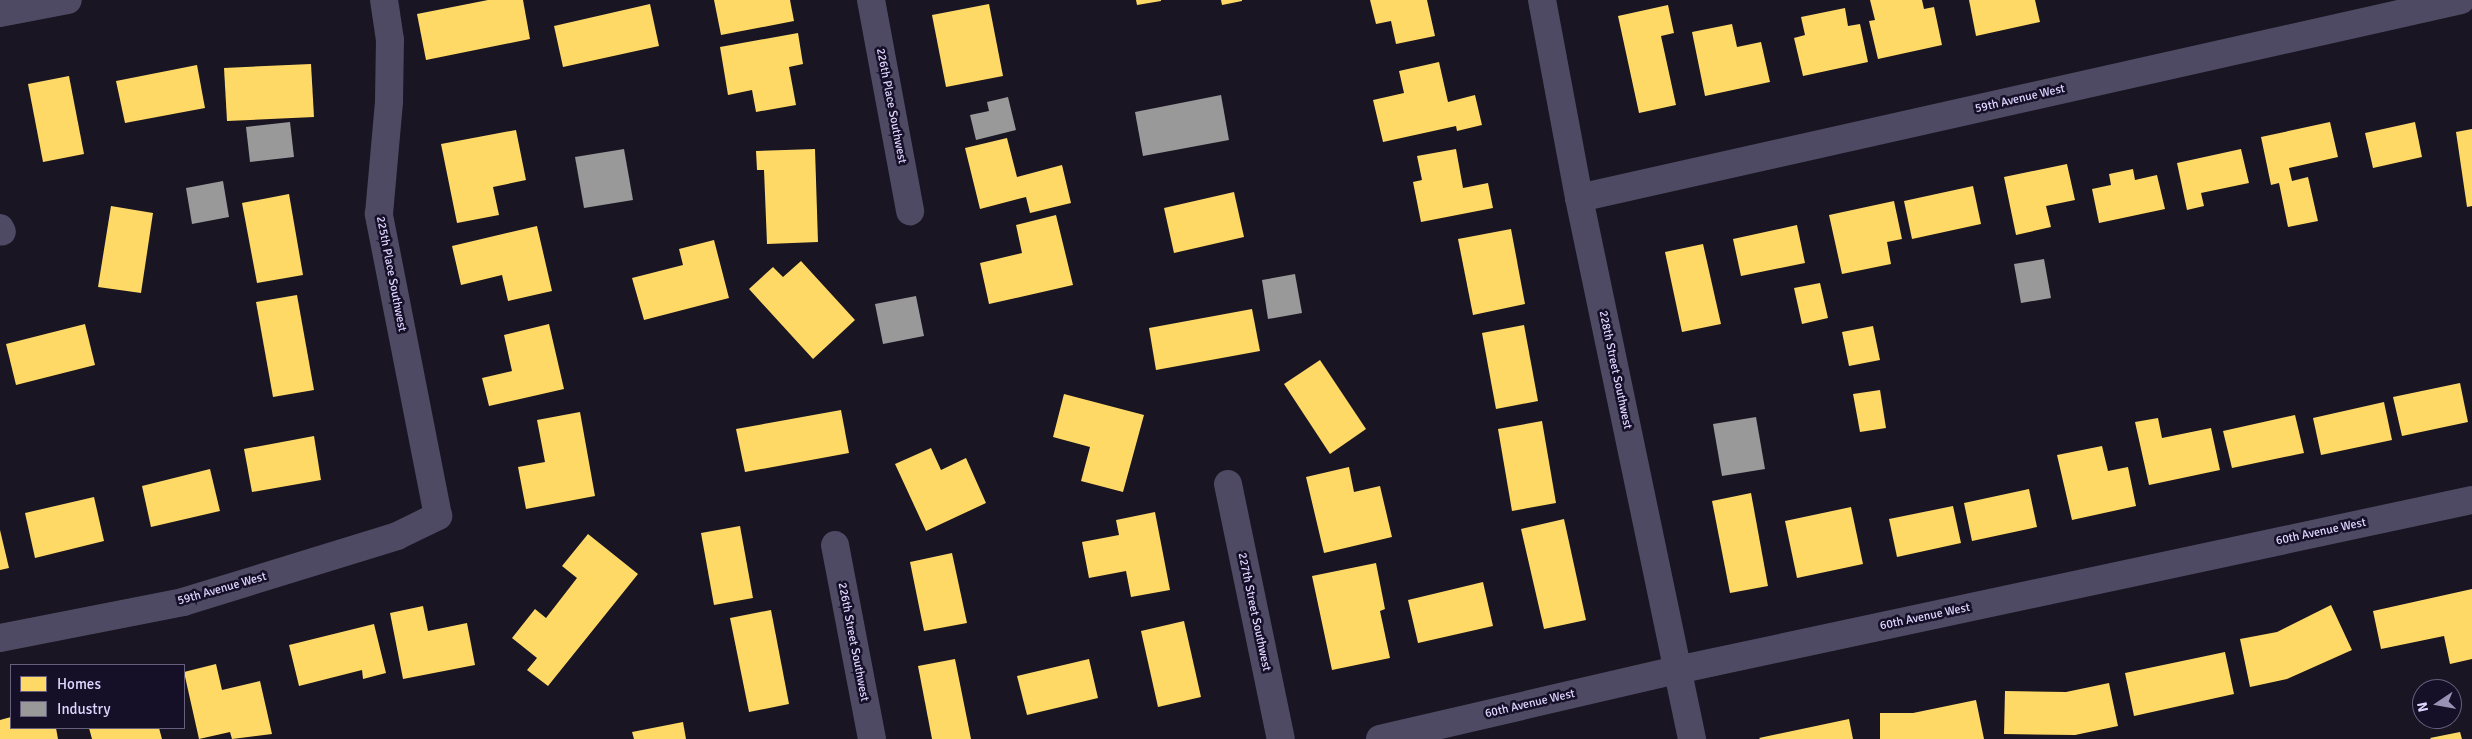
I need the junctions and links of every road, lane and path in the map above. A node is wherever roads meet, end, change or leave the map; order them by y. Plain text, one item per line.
1 (68, 0) edge
2 (384, 0) edge
3 (870, 0) edge
4 (1542, 0) edge
5 (2461, 0) edge
6 (39, 3) edge
7 (0, 13) edge
8 (1579, 198) junction
9 (910, 212) dead end
10 (1228, 484) dead end
11 (2472, 500) edge
12 (438, 516) joint
13 (834, 545) dead end
14 (0, 638) edge
15 (1677, 670) junction
16 (872, 739) edge
17 (1280, 739) edge
18 (1380, 739) edge
19 (1692, 739) edge

1 - 6 street
2 - 12 street, 225th Place Southwest
3 - 9 street, 226th Place Southwest
4 - 8 street, 228th Street Southwest
5 - 8 street, 59th Avenue West
6 - 7 street
8 - 15 street, 228th Street Southwest
10 - 17 street, 227th Street Southwest
11 - 15 street, 60th Avenue West
12 - 14 street, 59th Avenue West
13 - 16 street, 226th Street Southwest
15 - 18 street, 60th Avenue West
15 - 19 street, 228th Street Southwest

